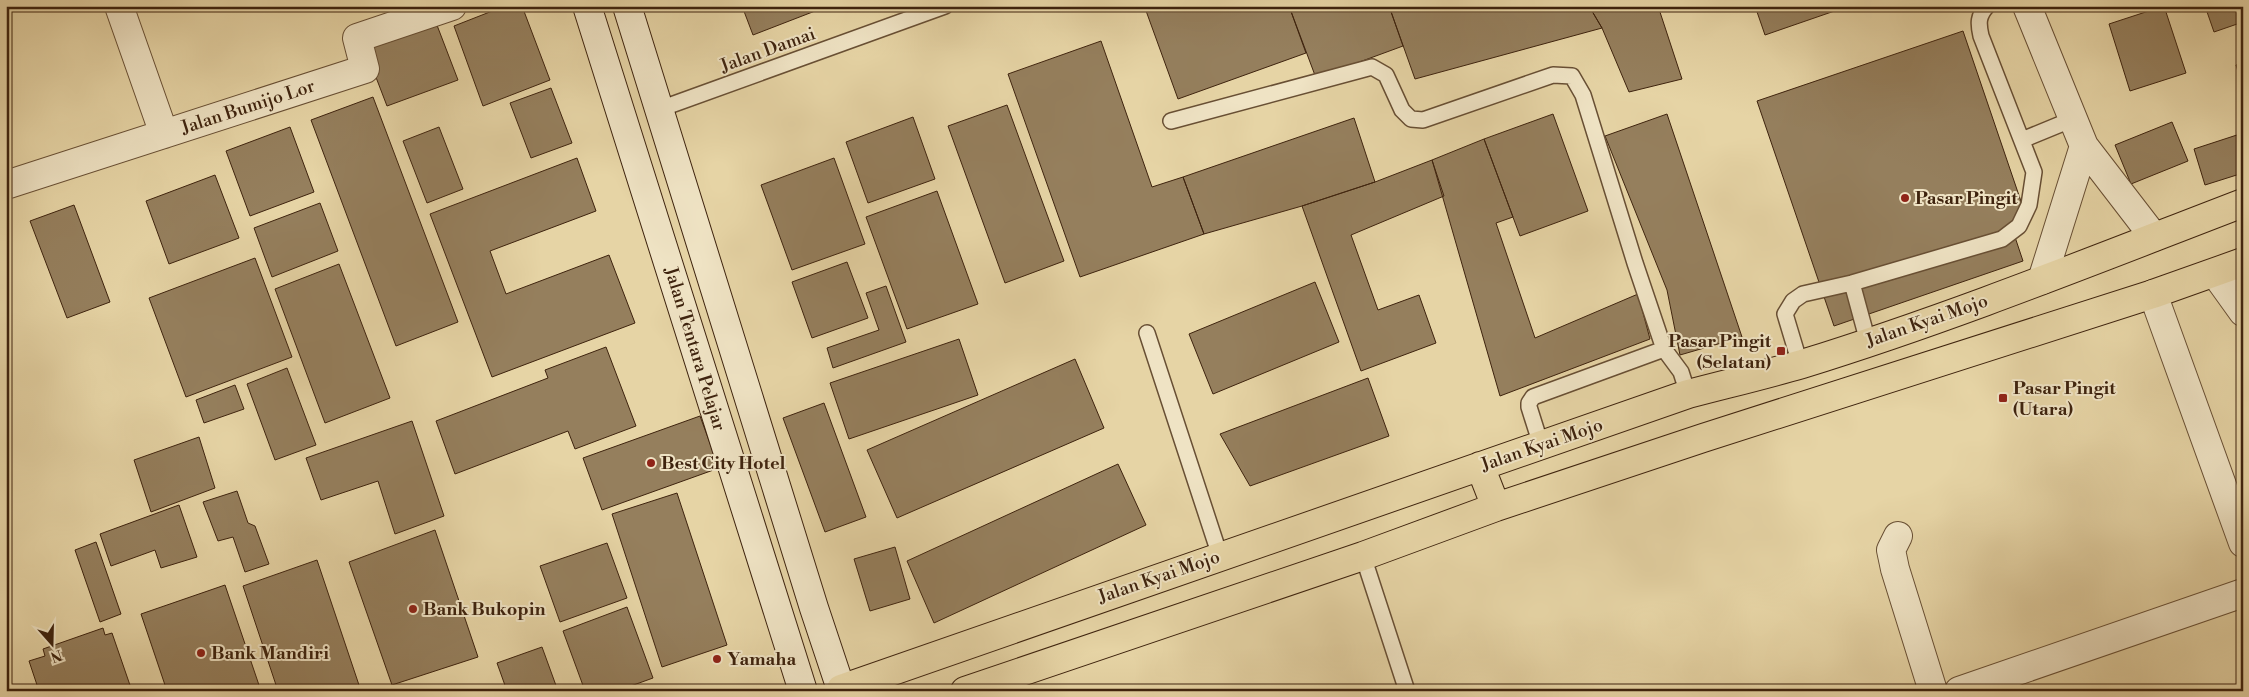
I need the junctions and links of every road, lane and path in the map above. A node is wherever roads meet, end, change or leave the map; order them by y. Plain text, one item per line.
1 (119, 6) edge
2 (452, 6) edge
3 (587, 6) edge
4 (627, 6) edge
5 (945, 6) edge
6 (1987, 6) edge
7 (2027, 6) edge
8 (660, 109) junction
9 (2073, 119) junction
10 (1171, 121) dead end
11 (164, 134) junction
12 (2022, 140) junction
13 (2084, 146) junction
14 (6, 186) edge
15 (2243, 203) edge
16 (2154, 237) junction
17 (2243, 262) edge
18 (2214, 274) junction
19 (2042, 280) junction
20 (1852, 283) junction
21 (2153, 294) junction
22 (2243, 312) edge
23 (1147, 333) dead end
24 (1868, 342) junction
25 (1664, 349) junction
26 (1800, 364) junction
27 (1688, 394) junction
28 (1541, 445) junction
29 (1480, 466) junction
30 (1496, 507) junction
31 (1898, 536) dead end
32 (2243, 543) edge
33 (1220, 556) junction
34 (1363, 556) junction
35 (2243, 593) edge
36 (841, 690) edge
37 (803, 691) edge
38 (966, 691) edge
39 (1407, 691) edge
40 (1933, 691) edge
41 (1959, 691) edge

1 - 11 street
2 - 11 street, Jalan Bumijo Lor
3 - 37 street, Jalan Tentara Pelajar
4 - 8 street
5 - 8 lane, Jalan Damai
6 - 12 lane
7 - 9 street
8 - 36 street
9 - 12 lane
9 - 13 street
10 - 25 lane
11 - 14 street, Jalan Bumijo Lor
12 - 20 lane
13 - 16 street
13 - 19 street
15 - 16 main road, Jalan Kyai Mojo
16 - 19 main road, Jalan Kyai Mojo
17 - 18 main road
18 - 21 main road
18 - 22 street
19 - 24 main road, Jalan Kyai Mojo
20 - 24 lane
20 - 26 lane
21 - 30 main road
21 - 32 street
23 - 33 lane
24 - 26 main road, Jalan Kyai Mojo
25 - 27 lane
25 - 28 lane
26 - 27 main road, Jalan Kyai Mojo
27 - 28 main road, Jalan Kyai Mojo
28 - 29 main road, Jalan Kyai Mojo
29 - 30 main road
29 - 33 main road, Jalan Kyai Mojo
30 - 34 main road
31 - 40 street
33 - 36 main road, Jalan Kyai Mojo
34 - 38 main road
34 - 39 lane
35 - 41 street

